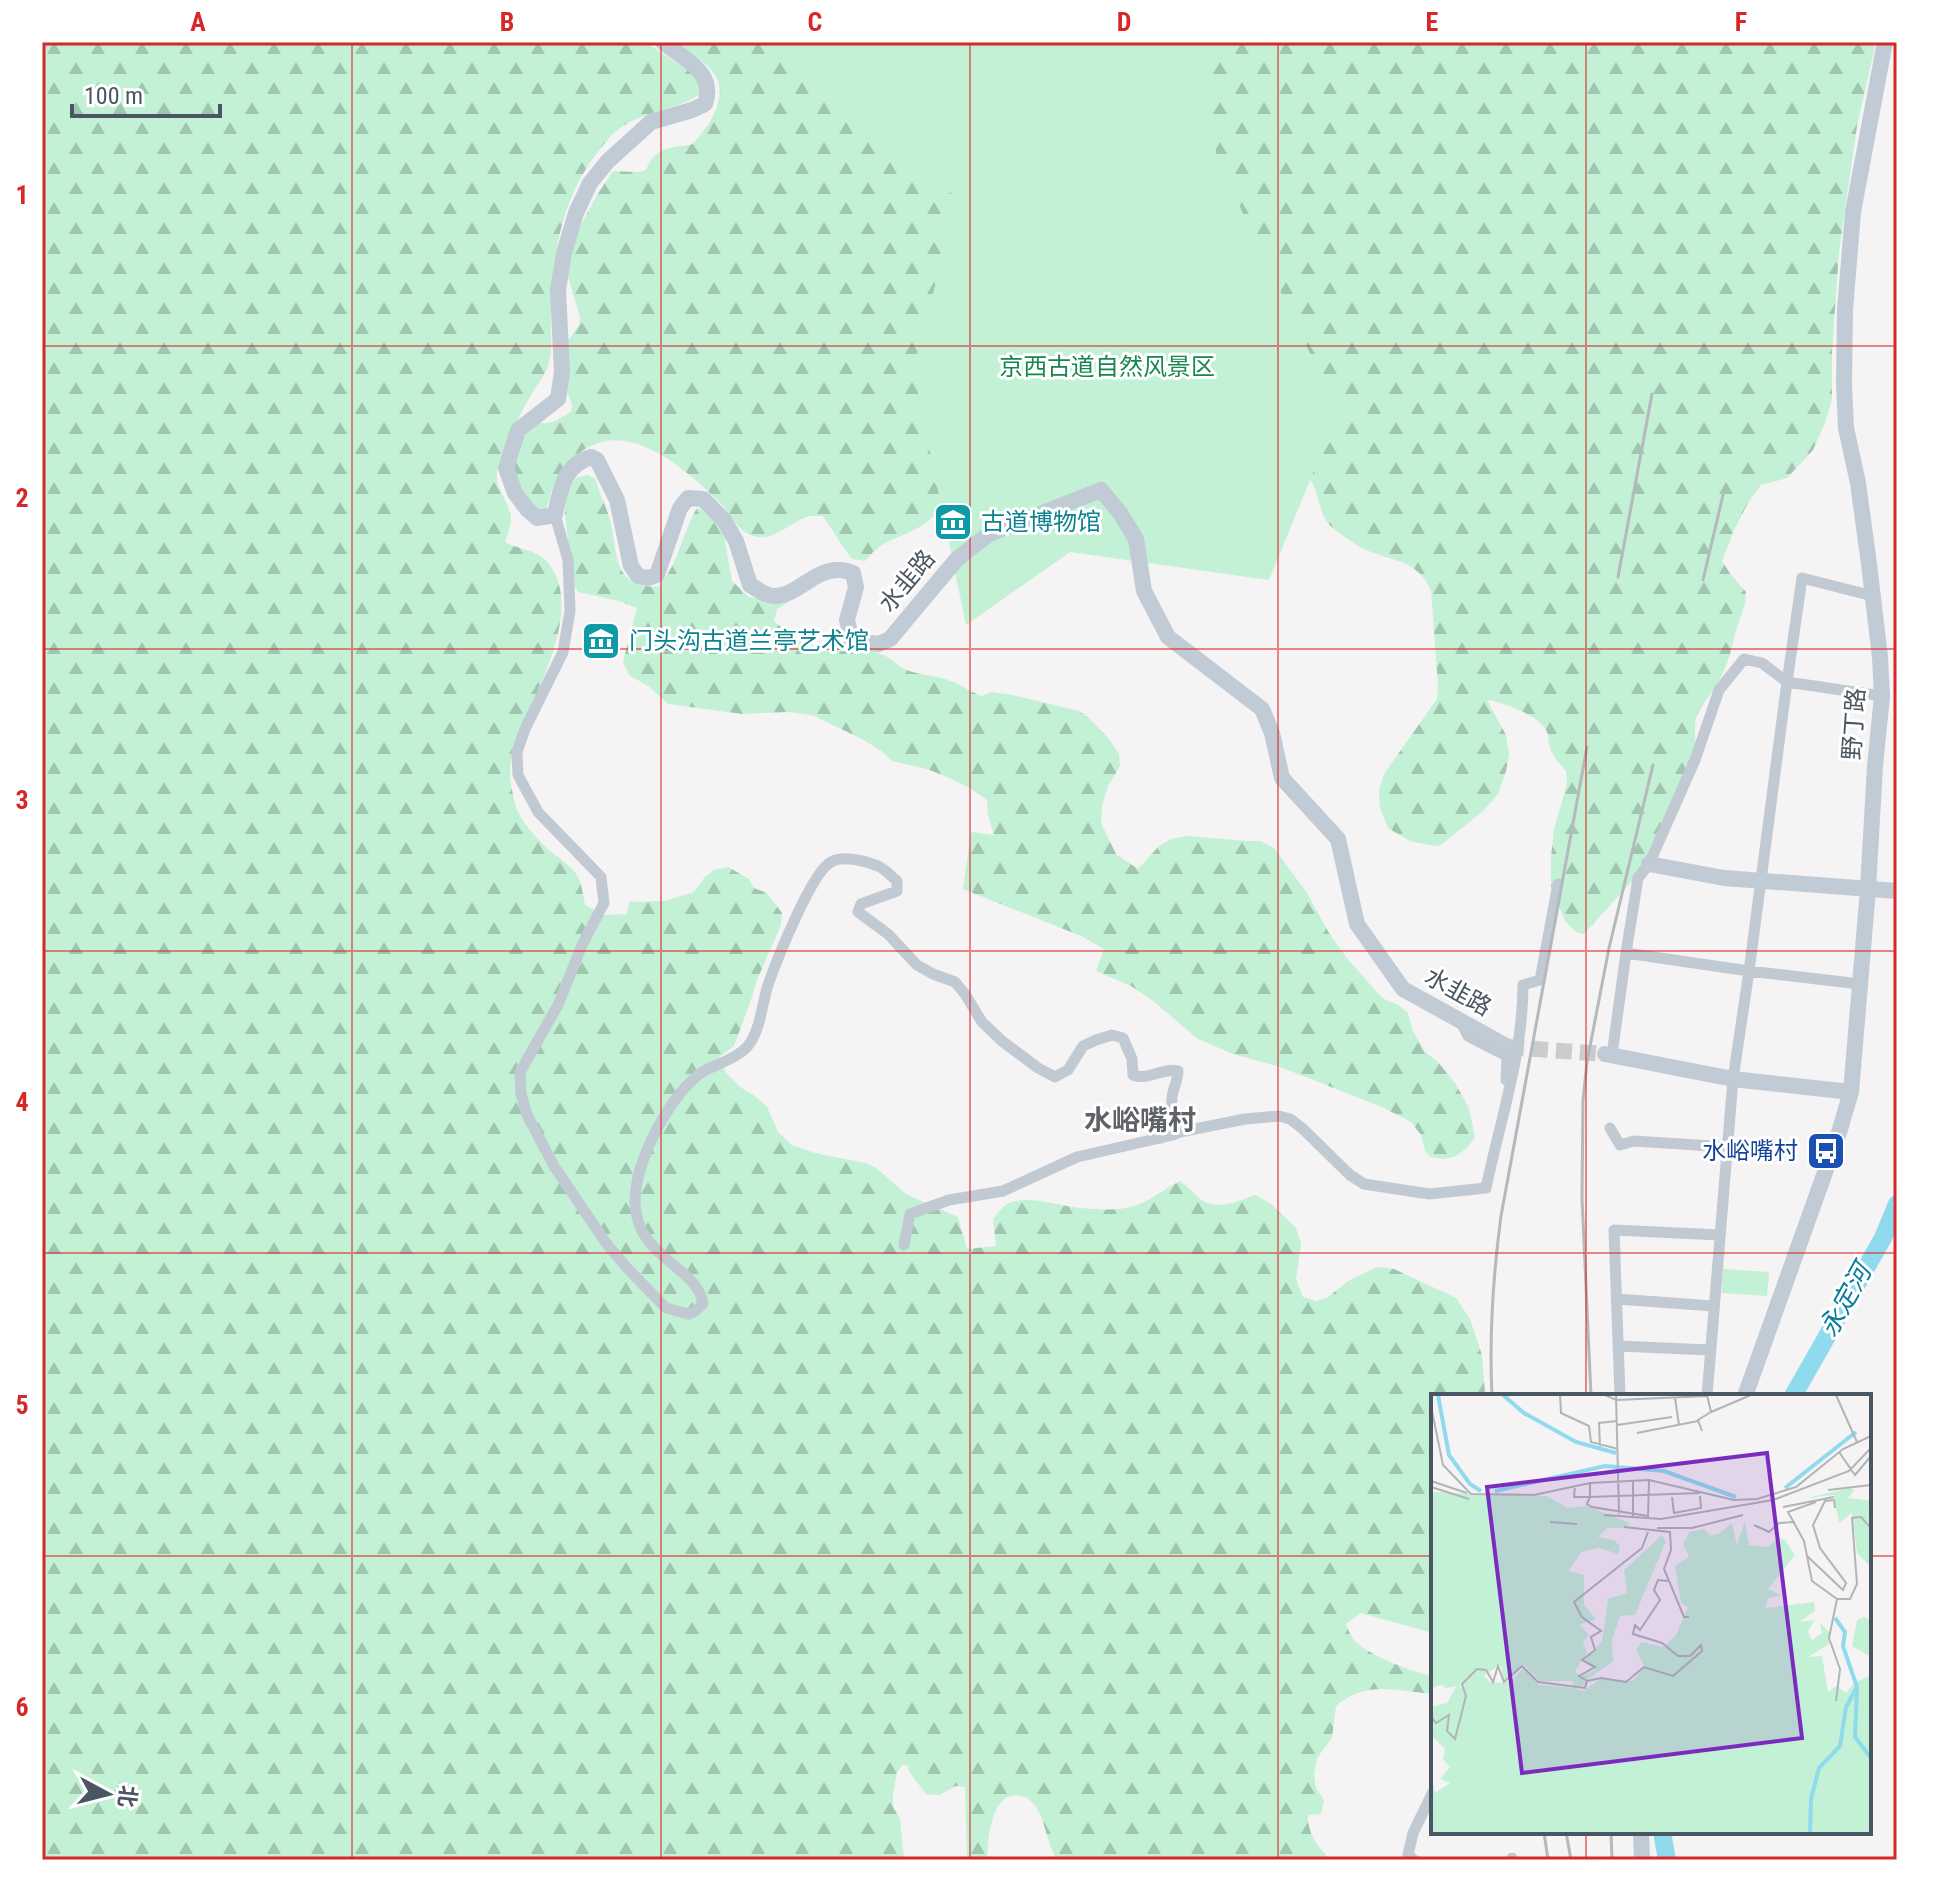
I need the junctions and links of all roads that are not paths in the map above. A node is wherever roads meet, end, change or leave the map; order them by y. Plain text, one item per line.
1 (663, 42) edge
2 (1885, 42) edge
3 (555, 515) junction
4 (1873, 596) junction
5 (1787, 682) junction
6 (1882, 696) junction
7 (1649, 864) junction
8 (1761, 881) junction
9 (1558, 884) dead end
10 (1872, 889) junction
11 (1897, 891) edge
12 (1626, 953) junction
13 (1749, 971) junction
14 (1860, 984) junction
15 (1461, 1021) junction
16 (1508, 1047) tunnel mouth
17 (1609, 1055) joint
18 (1733, 1079) junction
19 (1851, 1092) junction
20 (1506, 1104) junction
21 (1610, 1128) dead end
22 (1162, 1138) junction
23 (1728, 1147) junction
24 (1720, 1235) junction
25 (904, 1245) dead end
26 (1617, 1299) junction
27 (1713, 1306) junction
28 (1619, 1346) junction
29 (1709, 1350) junction
30 (1620, 1394) edge
31 (1707, 1394) edge
32 (1746, 1394) edge
33 (1431, 1796) edge
34 (1641, 1834) edge
35 (1414, 1860) edge
36 (1642, 1860) edge

1 - 3 street
2 - 4 street, 野丁路
3 - 15 street, 水韭路
3 - 22 street
4 - 5 street
4 - 6 street, 野丁路
5 - 6 street
5 - 7 street
5 - 8 street
6 - 10 street, 野丁路
7 - 8 street
7 - 12 street
8 - 10 street
8 - 13 street
9 - 20 street
10 - 11 street
10 - 14 street, 野丁路
12 - 13 street
12 - 17 street
13 - 14 street
13 - 18 street
14 - 19 street, 野丁路
15 - 16 street, 水韭路
15 - 20 street
17 - 18 street
18 - 19 street
18 - 23 street
19 - 32 street, 野丁路
20 - 22 street
21 - 23 street
22 - 25 street
23 - 24 street
24 - 26 street
24 - 27 street
26 - 27 street
26 - 28 street
27 - 29 street
28 - 29 street
28 - 30 street
29 - 31 street
33 - 35 street
34 - 36 street

